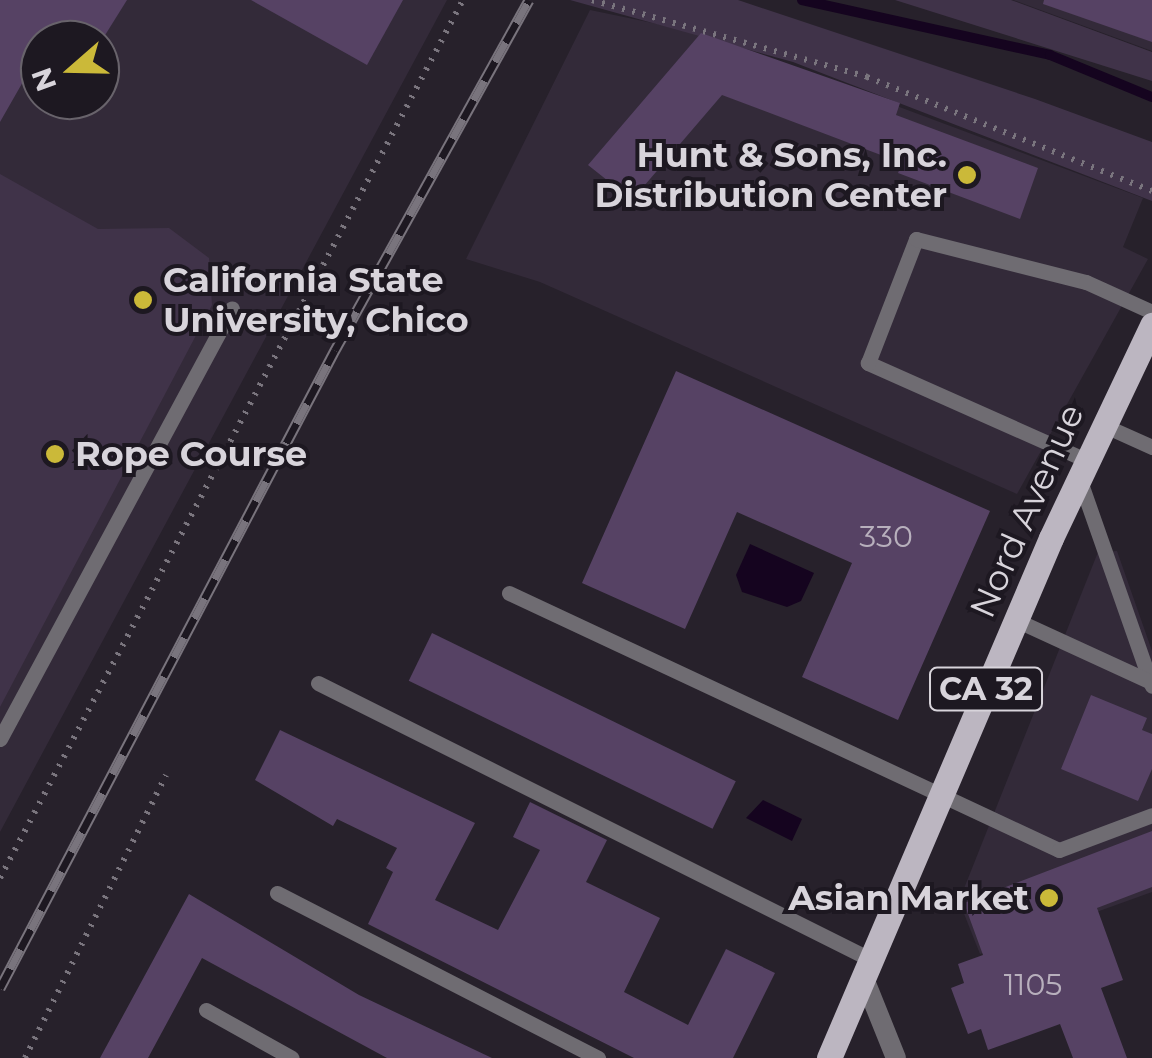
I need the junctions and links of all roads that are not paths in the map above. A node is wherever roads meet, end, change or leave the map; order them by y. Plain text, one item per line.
1 (232, 308) dead end
2 (1152, 312) edge
3 (1152, 325) edge
4 (1103, 425) junction
5 (1152, 447) edge
6 (1082, 469) junction
7 (509, 593) dead end
8 (1016, 620) junction
9 (318, 683) dead end
10 (1151, 684) edge
11 (2, 731) edge
12 (941, 794) junction
13 (1152, 814) edge
14 (277, 893) dead end
15 (866, 968) junction
16 (206, 1010) dead end
17 (292, 1058) edge
18 (598, 1058) edge
19 (829, 1058) edge
20 (896, 1058) edge

1 - 11 lane
2 - 6 lane
3 - 4 main road, Nord Avenue / CA 32
4 - 5 lane
4 - 6 main road, Nord Avenue / CA 32
6 - 8 main road, Nord Avenue / CA 32
6 - 10 lane
7 - 12 lane
8 - 10 lane
8 - 12 main road, Nord Avenue / CA 32
9 - 15 lane
12 - 13 lane
12 - 15 main road, Nord Avenue / CA 32
14 - 18 lane
15 - 19 main road, Nord Avenue / CA 32
15 - 20 street
16 - 17 lane

